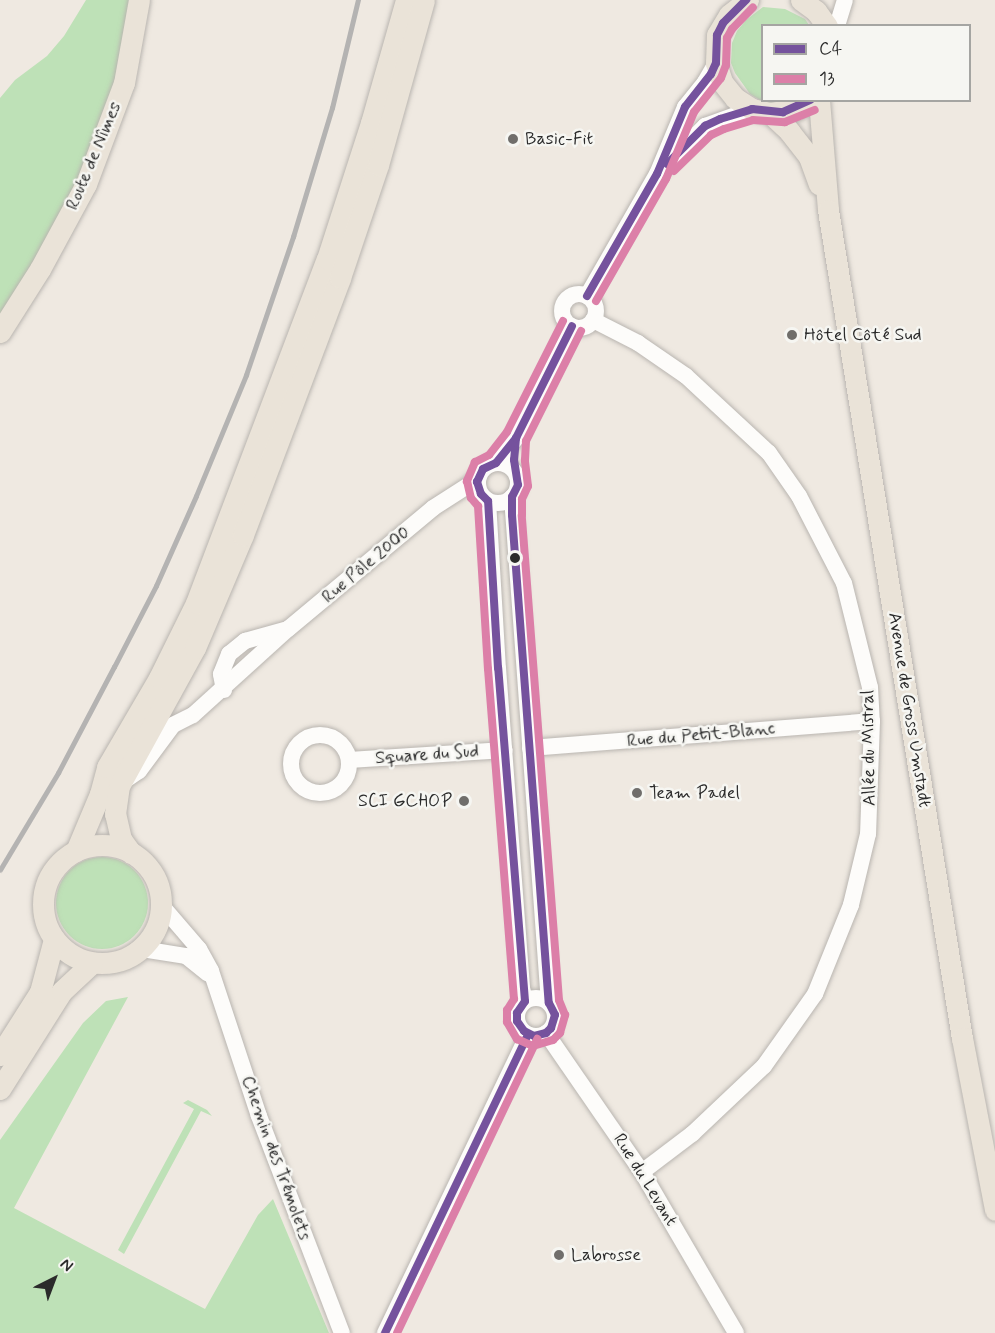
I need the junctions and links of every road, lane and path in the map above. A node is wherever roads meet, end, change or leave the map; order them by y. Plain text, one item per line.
1 (139, 0) edge
2 (406, 0) edge
3 (424, 0) edge
4 (746, 0) edge
5 (802, 0) edge
6 (845, 0) edge
7 (826, 24) edge
8 (838, 24) edge
9 (716, 63) junction
10 (808, 102) edge
11 (819, 102) edge
12 (761, 111) junction
13 (657, 174) junction
14 (828, 210) junction
15 (587, 296) junction
16 (593, 320) junction
17 (572, 326) junction
18 (0, 332) edge
19 (516, 438) junction
20 (496, 463) junction
21 (515, 472) junction
22 (479, 475) junction
23 (512, 497) junction
24 (486, 500) junction
25 (446, 501) junction
26 (872, 721) junction
27 (530, 748) junction
28 (505, 750) junction
29 (349, 760) dead end
30 (119, 786) junction
31 (76, 851) junction
32 (131, 853) junction
33 (162, 906) junction
34 (54, 939) junction
35 (142, 950) junction
36 (92, 963) junction
37 (215, 982) junction
38 (525, 1001) junction
39 (549, 1003) junction
40 (546, 1033) junction
41 (528, 1034) junction
42 (0, 1055) edge
43 (0, 1089) edge
44 (642, 1172) junction
45 (995, 1210) edge
46 (342, 1333) edge
47 (385, 1333) edge
48 (736, 1333) edge

1 - 18 main road, Route de Nîmes
2 - 31 main road
3 - 30 main road
4 - 9 main road
5 - 7 main road
6 - 8 street
9 - 12 main road, Avenue de Gross Umstadt
9 - 13 street
10 - 12 main road
11 - 14 main road, Avenue de Gross Umstadt
12 - 13 street
12 - 14 main road, Avenue de Gross Umstadt
13 - 15 street
14 - 45 main road, Avenue de Gross Umstadt
15 - 16 street
15 - 17 street
16 - 17 street
16 - 26 street, Allée du Mistral
17 - 19 street
19 - 20 street
19 - 21 street
20 - 21 street
20 - 22 street
21 - 23 street
22 - 24 street
22 - 25 street, Rue Pôle 2000
23 - 24 street
23 - 27 street
24 - 25 street
24 - 28 street
25 - 30 street, Rue Pôle 2000
26 - 27 street, Rue du Petit-Blanc
26 - 44 street, Allée du Mistral
27 - 28 street, Rue du Petit-Blanc
27 - 39 street
28 - 29 street, Square du Sud
28 - 38 street
30 - 32 main road
31 - 32 main road
31 - 34 main road
32 - 33 main road
33 - 35 main road
33 - 37 street, Chemin des Trémolets
34 - 36 main road
34 - 42 main road
35 - 36 main road
35 - 37 street, Chemin des Trémolets
36 - 43 main road
37 - 46 street, Chemin des Trémolets
38 - 39 street
38 - 41 street
39 - 40 street
40 - 41 street
40 - 44 street, Rue du Levant
41 - 47 street
44 - 48 street, Rue du Levant

